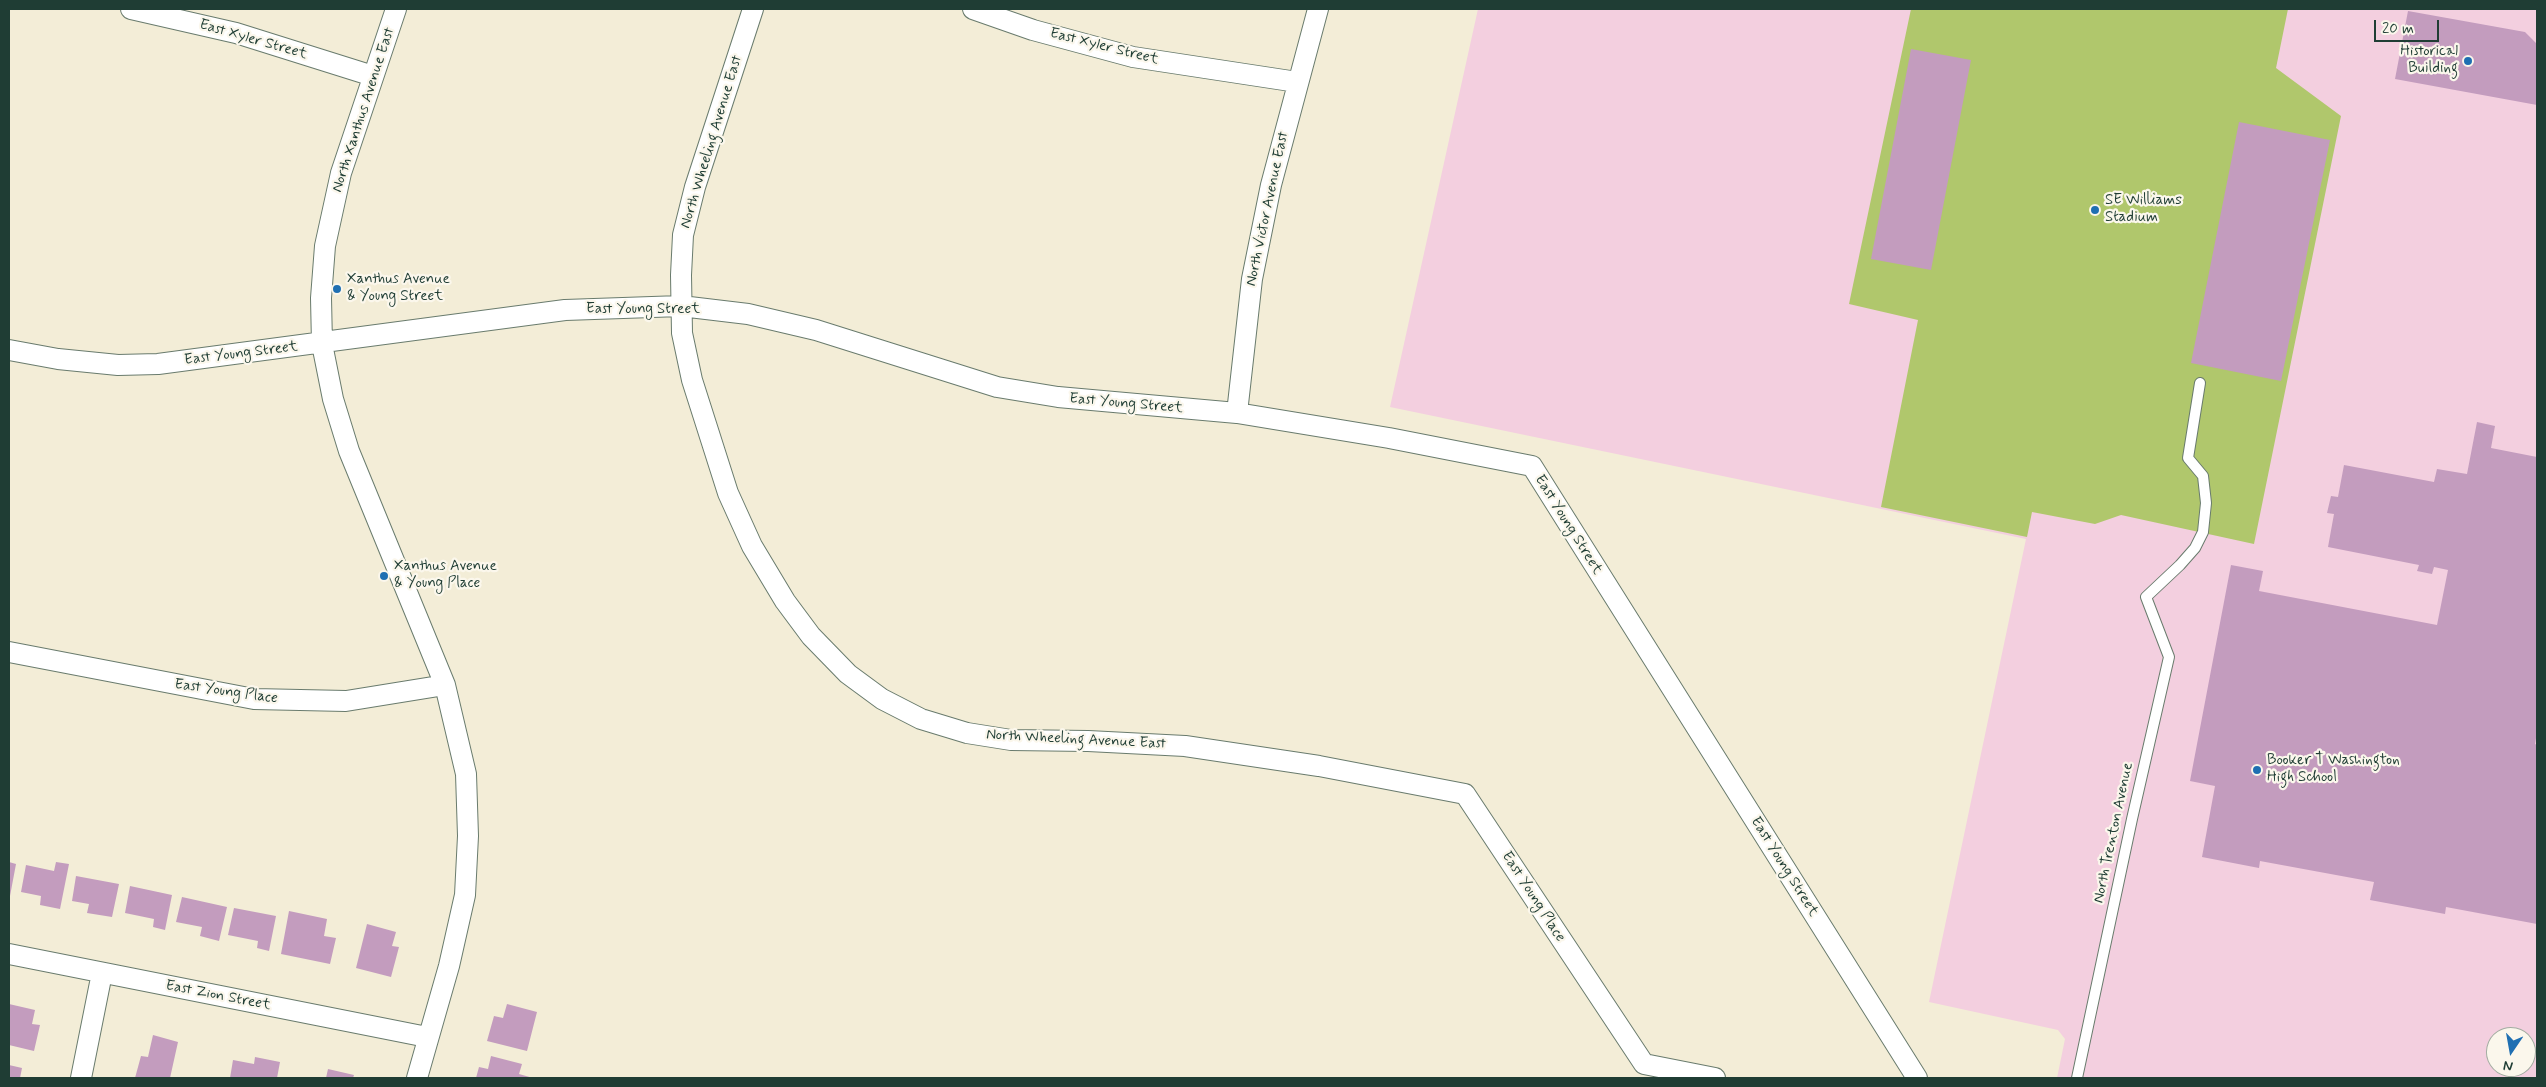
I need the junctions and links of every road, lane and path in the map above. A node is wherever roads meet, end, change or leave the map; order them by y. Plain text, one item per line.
1 (131, 9) edge
2 (396, 9) edge
3 (754, 9) edge
4 (973, 9) edge
5 (1318, 9) edge
6 (373, 76) junction
7 (1297, 82) junction
8 (681, 306) junction
9 (322, 344) junction
10 (9, 350) edge
11 (2200, 383) dead end
12 (1237, 413) junction
13 (9, 652) edge
14 (445, 685) junction
15 (1319, 766) joint
16 (9, 954) edge
17 (102, 973) junction
18 (428, 1037) junction
19 (81, 1078) edge
20 (417, 1078) edge
21 (1715, 1078) edge
22 (1917, 1078) edge
23 (2078, 1078) edge

1 - 6 street, East Xyler Street
2 - 6 street, North Xanthus Avenue East
3 - 8 street, North Wheeling Avenue East
4 - 7 street, East Xyler Street
5 - 7 street, North Victor Avenue East
6 - 9 street, North Xanthus Avenue East
7 - 12 street, North Victor Avenue East
8 - 9 street, East Young Street
8 - 12 street, East Young Street
8 - 15 street, North Wheeling Avenue East
9 - 10 street, East Young Street
9 - 14 street, North Xanthus Avenue East
11 - 23 lane, North Trenton Avenue
12 - 22 street, East Young Street
13 - 14 street, East Young Place
14 - 18 street, North Xanthus Avenue East
15 - 21 street, East Young Place
16 - 17 street, East Zion Street
17 - 18 street, East Zion Street
17 - 19 street
18 - 20 street, North Xanthus Avenue East

